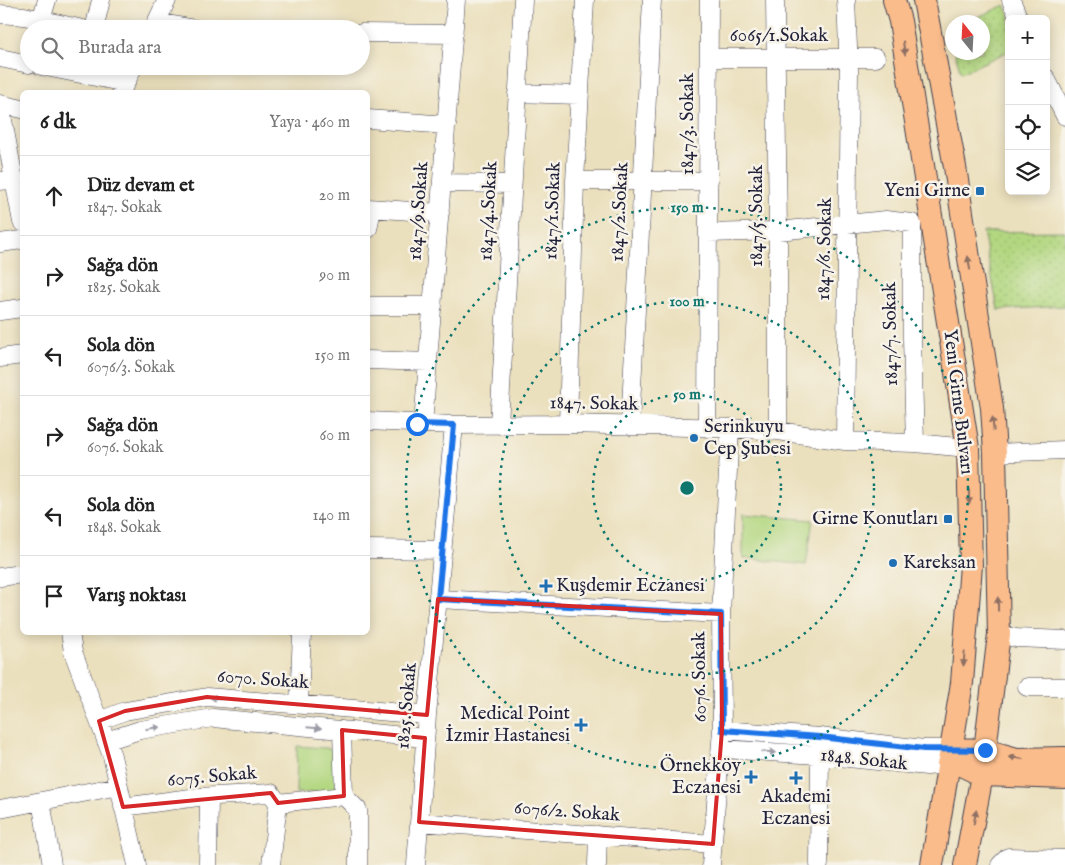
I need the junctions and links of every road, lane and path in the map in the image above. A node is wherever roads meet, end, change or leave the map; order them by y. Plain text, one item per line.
1 (47, 0) edge
2 (101, 0) edge
3 (167, 0) edge
4 (456, 0) edge
5 (523, 0) edge
6 (585, 0) edge
7 (652, 0) edge
8 (709, 0) edge
9 (775, 0) edge
10 (846, 0) edge
11 (894, 0) edge
12 (924, 0) edge
13 (1011, 0) edge
14 (0, 14) edge
15 (1018, 15) edge
16 (41, 20) joint
17 (96, 20) edge
18 (158, 20) edge
19 (370, 33) edge
20 (454, 34) junction
21 (848, 57) junction
22 (0, 58) edge
23 (709, 58) junction
24 (776, 58) junction
25 (876, 58) dead end
26 (20, 62) edge
27 (76, 75) edge
28 (130, 75) edge
29 (1050, 86) edge
30 (124, 88) edge
31 (517, 93) junction
32 (579, 95) junction
33 (0, 104) edge
34 (20, 108) edge
35 (1065, 116) edge
36 (370, 119) edge
37 (447, 125) junction
38 (8, 180) edge
39 (644, 180) junction
40 (575, 181) junction
41 (709, 181) junction
42 (442, 183) junction
43 (511, 184) junction
44 (370, 209) edge
45 (440, 213) junction
46 (20, 216) edge
47 (846, 225) junction
48 (778, 231) junction
49 (708, 233) junction
50 (20, 240) edge
51 (0, 243) edge
52 (370, 306) edge
53 (433, 306) junction
54 (20, 308) edge
55 (0, 311) edge
56 (20, 355) edge
57 (0, 358) edge
58 (370, 360) edge
59 (428, 362) junction
60 (370, 421) edge
61 (568, 424) junction
62 (423, 425) junction
63 (454, 425) junction
64 (499, 425) junction
65 (630, 426) junction
66 (707, 428) junction
67 (730, 428) junction
68 (778, 431) junction
69 (845, 441) junction
70 (915, 443) junction
71 (968, 448) junction
72 (1065, 450) edge
73 (995, 452) junction
74 (370, 549) edge
75 (443, 550) junction
76 (20, 574) edge
77 (0, 577) edge
78 (438, 599) junction
79 (721, 614) junction
80 (999, 634) junction
81 (70, 635) edge
82 (302, 635) edge
83 (1065, 640) edge
84 (1026, 687) dead end
85 (1065, 688) edge
86 (299, 704) junction
87 (427, 715) junction
88 (99, 721) junction
89 (342, 730) junction
90 (722, 730) junction
91 (820, 737) junction
92 (426, 738) junction
93 (106, 741) junction
94 (721, 749) junction
95 (985, 750) junction
96 (819, 755) junction
97 (949, 756) junction
98 (1065, 758) edge
99 (982, 775) junction
100 (1065, 778) edge
101 (118, 786) junction
102 (344, 796) junction
103 (209, 797) junction
104 (40, 801) junction
105 (278, 803) junction
106 (123, 807) junction
107 (0, 808) edge
108 (419, 822) junction
109 (598, 835) junction
110 (713, 844) junction
111 (1056, 861) edge
112 (52, 865) edge
113 (137, 865) edge
114 (208, 865) edge
115 (271, 865) edge
116 (355, 865) edge
117 (416, 865) edge
118 (597, 865) edge
119 (711, 865) edge
120 (819, 865) edge
121 (932, 865) edge
122 (965, 865) edge
123 (1000, 865) edge

1 - 16 street
2 - 17 street
3 - 18 street
4 - 20 street, 1847/9.Sokak
5 - 31 street, 1847/4.Sokak
6 - 32 street, 1847/1.Sokak
7 - 39 street, 1847/2.Sokak
8 - 23 street, 1847/3. Sokak
9 - 24 street, 1847/5. Sokak
10 - 21 street
11 -> 71 main road, Yeni Girne Bulvarı
73 -> 12 main road, Yeni Girne Bulvarı
13 - 15 street
14 - 16 street
19 - 20 street
20 - 37 street, 1847/9.Sokak
21 - 24 street, 6065/1.Sokak
21 - 25 street, 6065/1.Sokak
21 - 47 street, 1847/6. Sokak
22 - 26 street
23 - 24 street, 6065/1.Sokak
23 - 41 street, 1847/3. Sokak
24 - 48 street, 1847/5. Sokak
27 - 30 street
28 - 30 street
29 - 35 street
31 - 32 street
31 - 43 street, 1847/4.Sokak
32 - 40 street, 1847/1.Sokak
33 - 34 street
33 - 38 street
36 - 37 street
37 - 42 street, 1847/9.Sokak
38 - 46 street
39 - 40 street
39 - 41 street
39 - 65 street, 1847/2.Sokak
40 - 61 street, 1847/1.Sokak
41 - 49 street, 1847/3. Sokak
42 - 43 street
42 - 45 street, 1847/9.Sokak
43 - 64 street, 1847/4.Sokak
44 - 45 street
45 - 53 street, 1847/9.Sokak
47 - 48 street
47 - 69 street, 1847/6. Sokak
47 - 70 street, 1847/7. Sokak
48 - 49 street
48 - 68 street, 1847/5. Sokak
49 - 66 street, 1847/3. Sokak
50 - 51 street
52 - 53 street
53 - 59 street, 1847/9.Sokak
54 - 55 street
56 - 57 street
58 - 59 street
59 - 62 street, 1847/9.Sokak
60 - 62 street, 1847. Sokak
61 - 64 street, 1847. Sokak
61 - 65 street, 1847. Sokak
62 - 63 street, 1847. Sokak
63 - 64 street, 1847. Sokak
63 - 75 street, 1825. Sokak
65 - 66 street, 1847. Sokak
66 - 67 street, 1847. Sokak
67 - 68 street, 1847. Sokak
67 - 79 street, 6076. Sokak
68 - 69 street, 1847. Sokak
69 - 70 street, 1847. Sokak
70 - 71 street, 1847. Sokak
71 -> 97 main road, Yeni Girne Bulvarı
72 - 73 street
80 -> 73 main road, Yeni Girne Bulvarı
74 - 75 street
75 - 78 street, 1825. Sokak
76 - 77 street
78 - 79 street
78 - 87 street, 1825. Sokak
79 - 90 street, 6076. Sokak
80 - 83 street
80 - 95 main road, Yeni Girne Bulvarı
81 - 88 street
82 - 86 street
84 - 85 street
87 -> 86 street, 6070. Sokak
86 -> 88 street, 6070. Sokak
87 - 92 street, 1825. Sokak
88 - 93 street
89 - 92 street
93 -> 89 street
89 - 102 street
90 - 91 street, 1848. Sokak
90 - 94 street, 6076. Sokak
91 - 96 street
91 - 97 street, 1848. Sokak
92 - 108 street, 1825. Sokak
93 - 101 street
94 -> 96 street, 1848. Sokak
94 - 110 street, 6076. Sokak
95 - 97 main road, 1848. Sokak
98 -> 95 main road, 1848. Sokak
95 - 99 main road, Yeni Girne Bulvarı
96 - 97 street, 1848. Sokak
96 - 120 street
97 - 99 main road, 1848. Sokak
97 - 121 main road, Yeni Girne Bulvarı
99 - 100 main road, 1848. Sokak
122 -> 99 main road, Yeni Girne Bulvarı
101 - 104 street
101 - 106 street
102 - 105 street, 6075. Sokak
102 - 116 street
103 - 105 street, 6075. Sokak
103 - 106 street, 6075. Sokak
103 - 114 street
104 - 107 street
104 - 112 street
105 - 115 street
106 - 113 street
108 - 109 street, 6076/2. Sokak
108 - 117 street, 1825. Sokak
109 - 110 street, 6076/2. Sokak
109 - 118 street
110 - 119 street, 6076. Sokak
111 - 123 street

